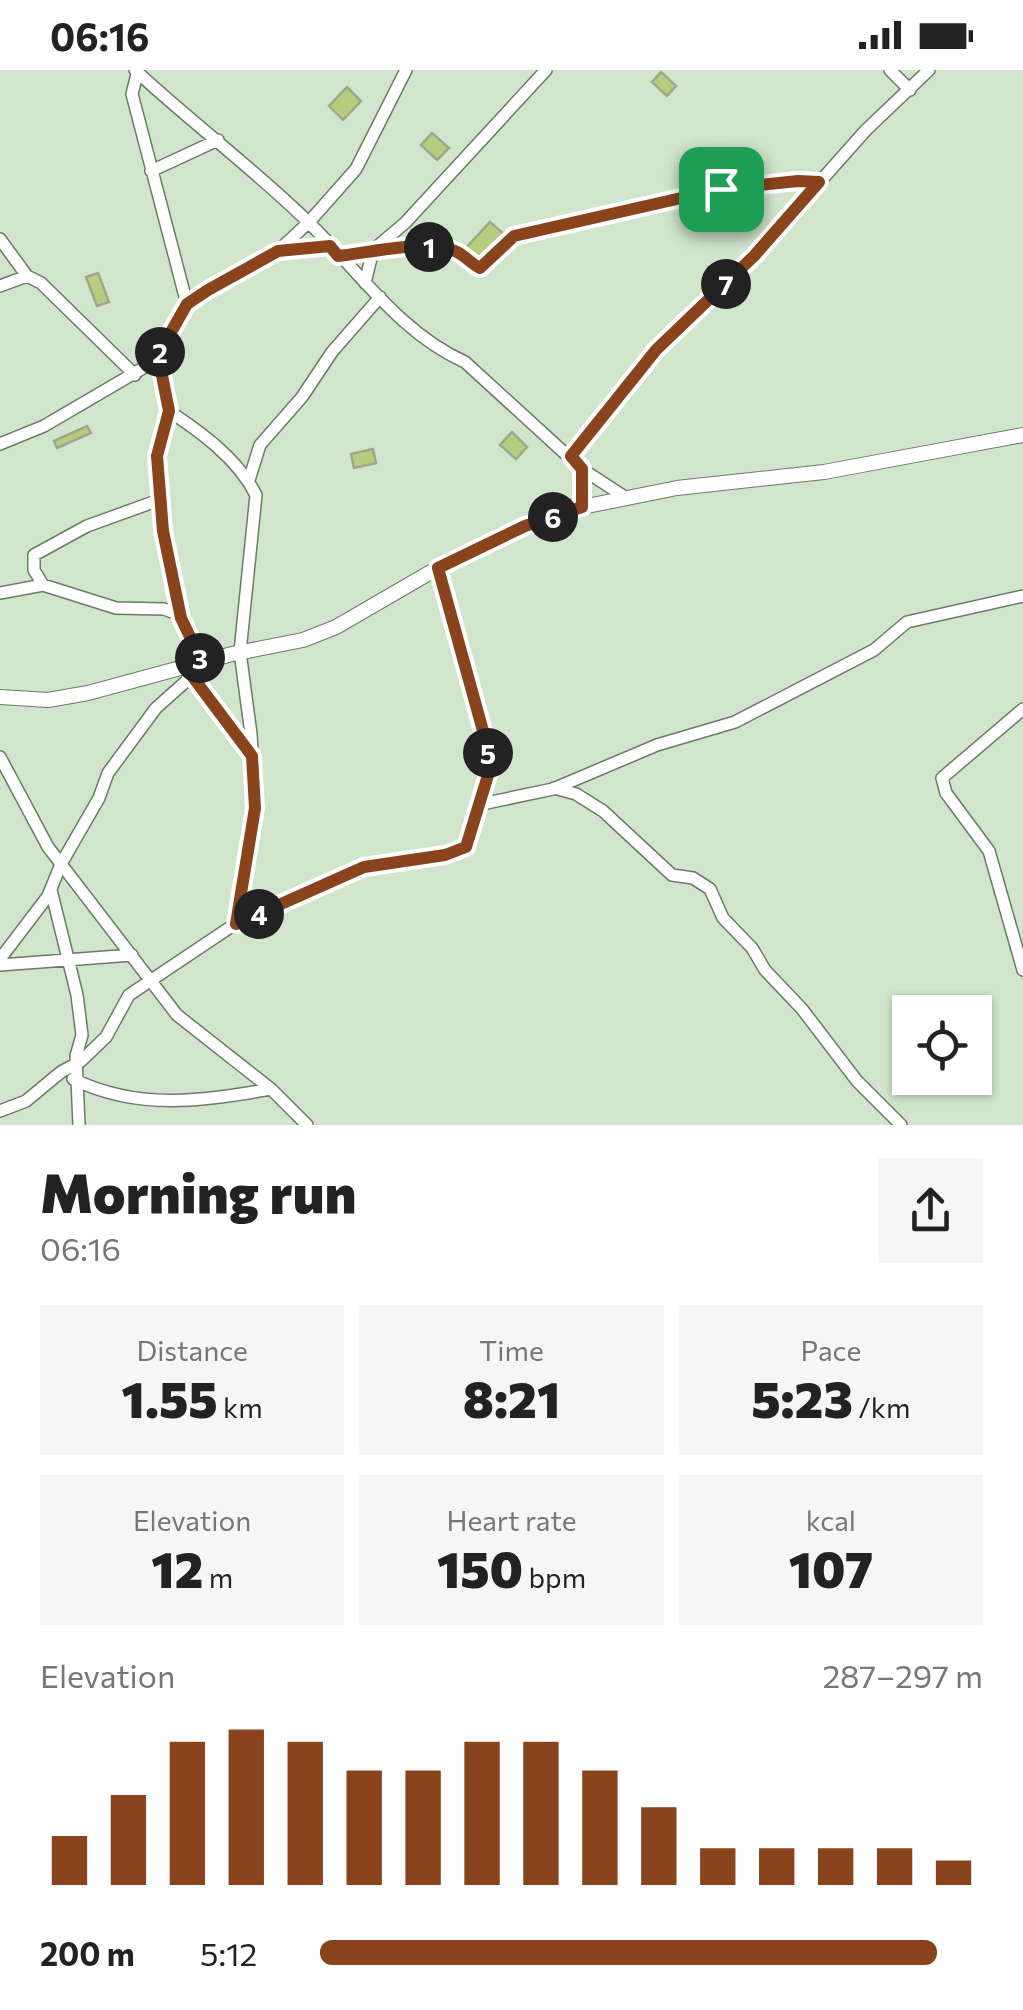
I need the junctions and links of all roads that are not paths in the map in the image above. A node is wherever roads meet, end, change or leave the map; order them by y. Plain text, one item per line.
1 (406, 70) edge
2 (546, 70) edge
3 (890, 70) edge
4 (929, 70) edge
5 (137, 71) edge
6 (910, 90) junction
7 (218, 140) junction
8 (151, 171) junction
9 (819, 182) junction
10 (309, 222) junction
11 (0, 239) edge
12 (374, 249) junction
13 (278, 251) junction
14 (334, 251) junction
15 (27, 276) junction
16 (366, 284) junction
17 (0, 286) edge
18 (380, 297) junction
19 (187, 304) junction
20 (158, 355) junction
21 (134, 375) junction
22 (169, 411) junction
23 (1023, 435) edge
24 (0, 444) edge
25 (571, 456) junction
26 (582, 469) junction
27 (249, 480) junction
28 (625, 497) junction
29 (159, 500) junction
30 (582, 507) junction
31 (438, 568) junction
32 (42, 585) junction
33 (0, 592) edge
34 (1023, 596) edge
35 (181, 618) junction
36 (240, 652) junction
37 (202, 662) junction
38 (192, 676) junction
39 (0, 697) edge
40 (1023, 709) edge
41 (252, 756) junction
42 (1, 763) edge
43 (554, 788) junction
44 (478, 804) junction
45 (61, 864) junction
46 (50, 890) junction
47 (236, 924) junction
48 (1018, 929) edge
49 (132, 955) junction
50 (69, 960) junction
51 (0, 962) edge
52 (1023, 970) edge
53 (150, 981) junction
54 (76, 1064) junction
55 (61, 1072) junction
56 (77, 1082) junction
57 (271, 1089) junction
58 (0, 1111) edge
59 (79, 1125) edge
60 (307, 1125) edge
61 (901, 1125) edge

1 - 10 street
2 - 12 street
3 - 6 street
4 - 6 street
5 - 7 street
5 - 8 street
6 - 9 street
7 - 8 street
7 - 10 street
8 - 19 street
9 - 12 street
9 - 25 street
10 - 13 street
10 - 14 street
11 - 15 street
12 - 14 street
12 - 16 street
13 - 14 street
13 - 19 street
14 - 16 street
15 - 17 street
15 - 21 street
16 - 18 street
18 - 25 street
18 - 27 street
19 - 20 street
20 - 21 street
20 - 22 street
21 - 24 street
22 - 27 street
22 - 29 street
23 - 28 street
25 - 26 street
26 - 28 street
26 - 30 street
27 - 36 street
28 - 30 street
29 - 32 street
29 - 35 street
30 - 31 street
31 - 36 street
31 - 44 street
32 - 33 street
32 - 35 street
34 - 43 street
35 - 37 street
36 - 37 street
36 - 41 street
37 - 38 street
37 - 39 street
38 - 41 street
38 - 45 street
40 - 48 street
41 - 47 street
42 - 45 street
43 - 44 street
43 - 61 street
44 - 47 street
45 - 46 street
45 - 49 street
46 - 50 street
46 - 51 street
47 - 53 street
48 - 52 street
49 - 50 street
49 - 53 street
50 - 51 street
50 - 54 street
53 - 54 street
53 - 57 street
54 - 55 street
54 - 56 street
55 - 56 street
55 - 58 street
56 - 57 street
56 - 59 street
57 - 60 street

